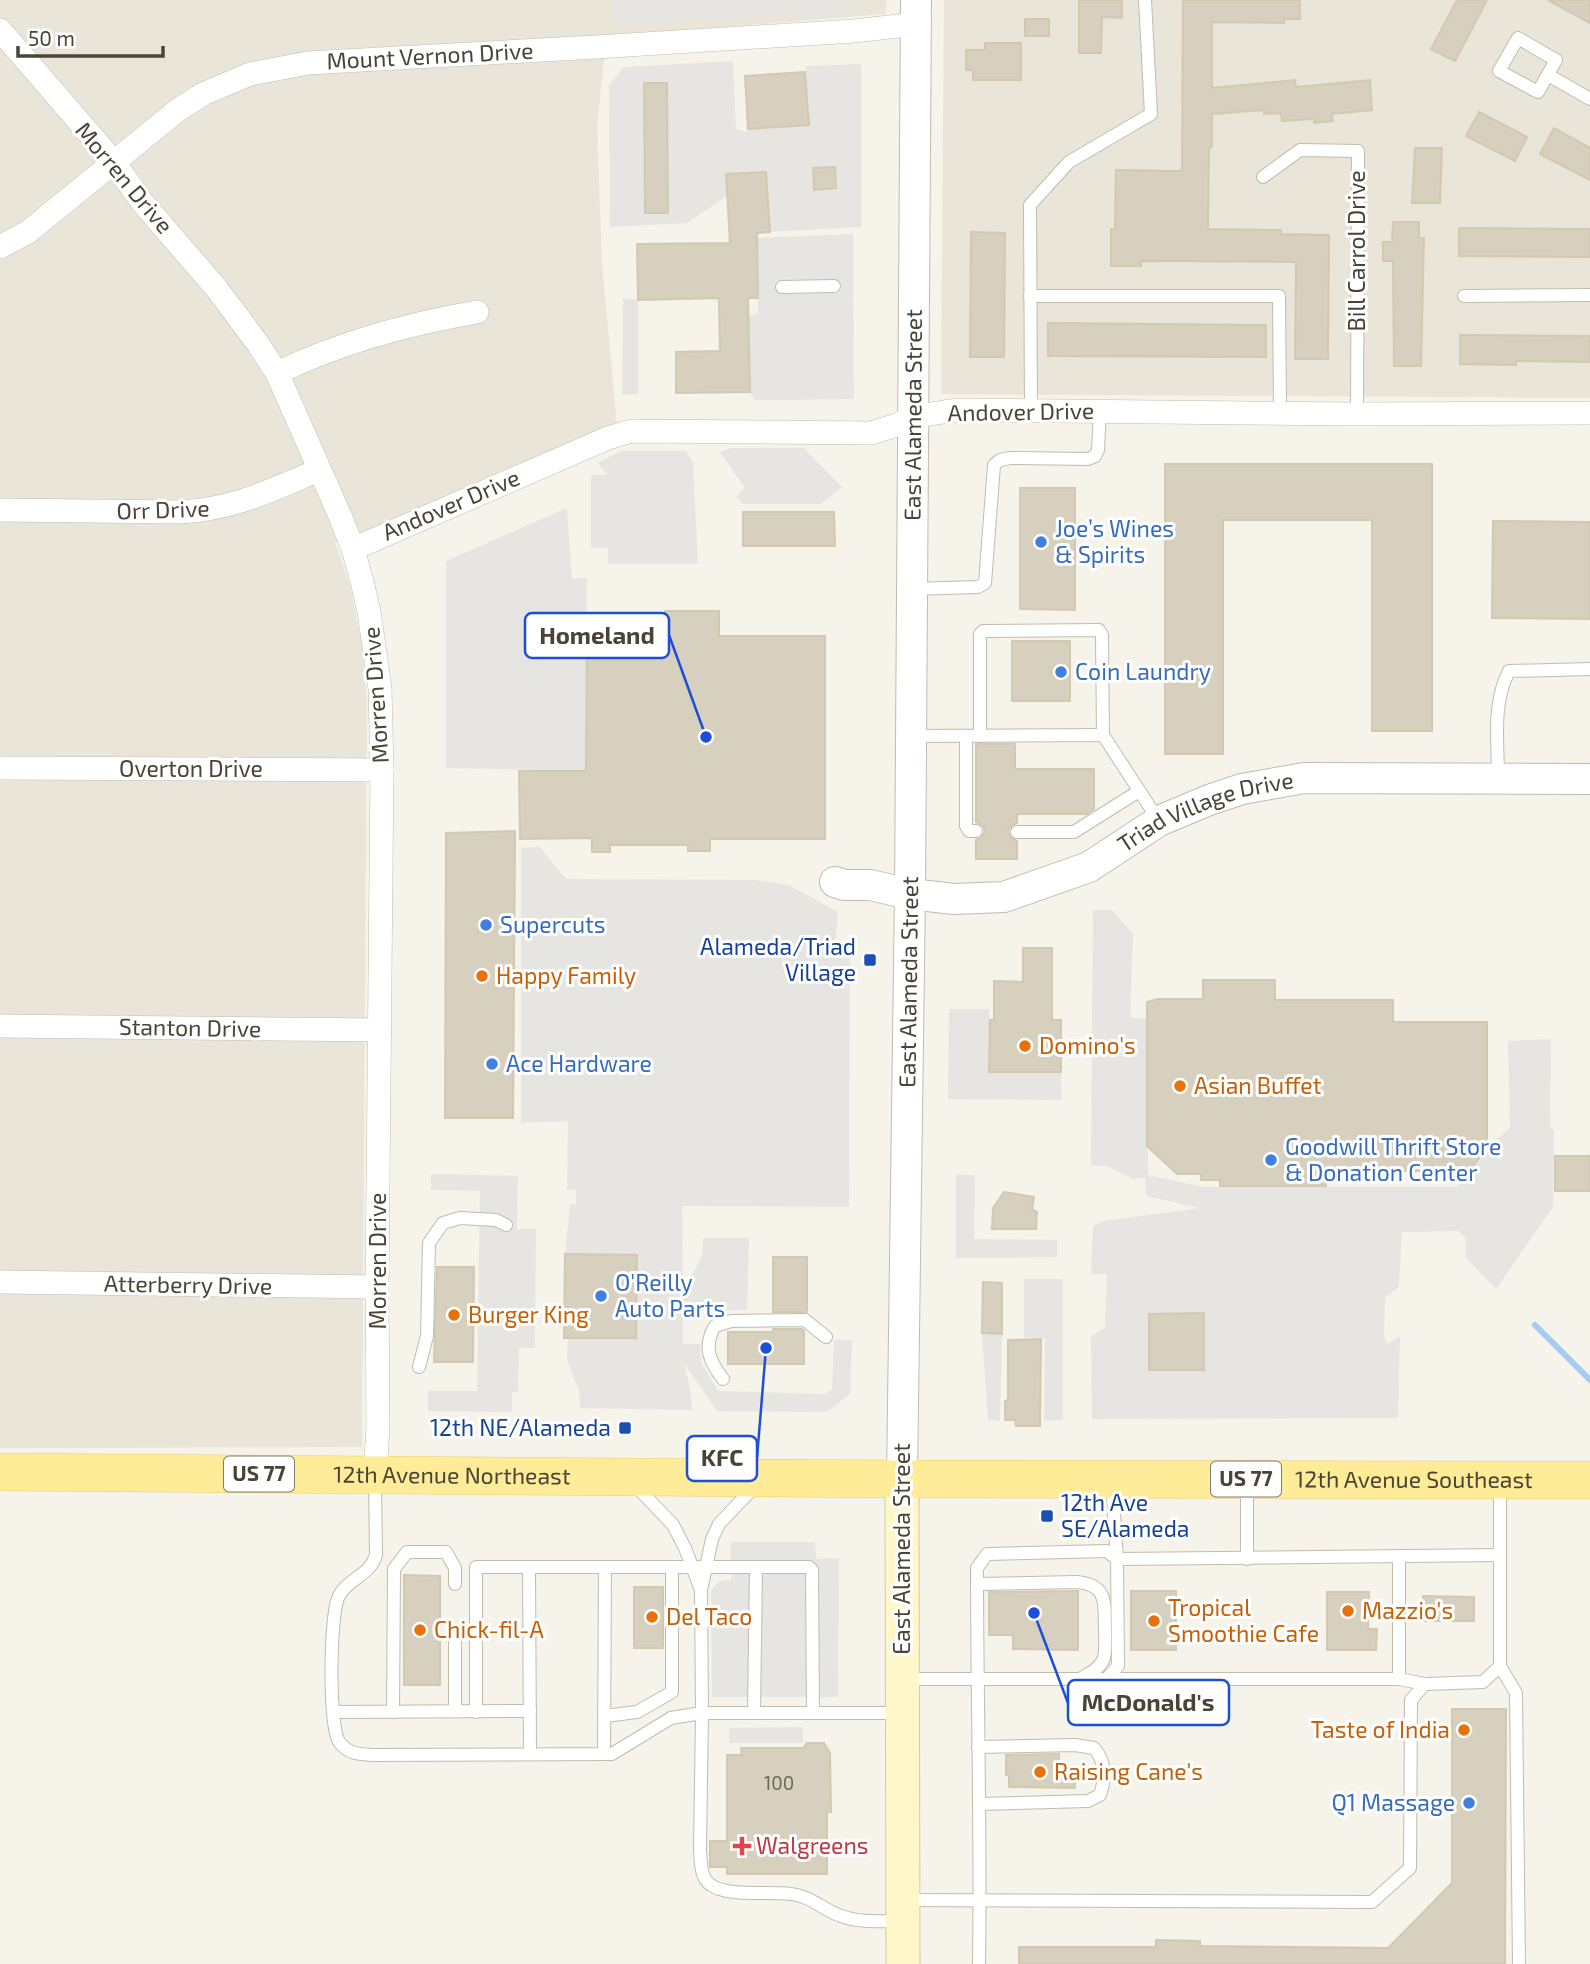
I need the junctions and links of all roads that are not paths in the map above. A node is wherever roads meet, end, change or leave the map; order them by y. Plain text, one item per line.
1 (1145, 0) edge
2 (916, 12) edge
3 (0, 30) edge
4 (1548, 75) junction
5 (1590, 99) edge
6 (113, 161) junction
7 (1263, 177) dead end
8 (0, 247) edge
9 (834, 286) dead end
10 (782, 287) dead end
11 (1590, 295) edge
12 (1030, 296) junction
13 (1464, 296) dead end
14 (477, 312) dead end
15 (276, 373) junction
16 (1031, 410) junction
17 (1100, 411) junction
18 (1280, 413) junction
19 (1590, 413) edge
20 (1357, 414) junction
21 (912, 417) junction
22 (319, 470) junction
23 (0, 510) edge
24 (353, 549) junction
25 (911, 589) junction
26 (1590, 669) edge
27 (1103, 735) junction
28 (910, 736) junction
29 (966, 736) junction
30 (979, 736) junction
31 (0, 768) edge
32 (382, 770) junction
33 (1498, 778) junction
34 (1590, 779) edge
35 (1139, 791) junction
36 (1159, 821) junction
37 (972, 831) dead end
38 (1017, 832) dead end
39 (835, 882) dead end
40 (910, 894) junction
41 (0, 1026) edge
42 (380, 1030) junction
43 (506, 1225) dead end
44 (0, 1283) edge
45 (377, 1287) junction
46 (826, 1337) dead end
47 (419, 1367) dead end
48 (723, 1379) dead end
49 (0, 1472) edge
50 (376, 1475) junction
51 (626, 1477) junction
52 (763, 1478) junction
53 (902, 1479) junction
54 (1112, 1479) junction
55 (1247, 1479) junction
56 (1500, 1479) junction
57 (1590, 1479) edge
58 (1500, 1555) junction
59 (1399, 1556) junction
60 (1117, 1559) junction
61 (1247, 1559) junction
62 (476, 1567) junction
63 (529, 1567) junction
64 (605, 1567) junction
65 (672, 1567) junction
66 (692, 1567) junction
67 (706, 1567) junction
68 (756, 1567) junction
69 (455, 1568) junction
70 (455, 1584) dead end
71 (977, 1584) junction
72 (701, 1590) junction
73 (455, 1630) dead end
74 (1500, 1666) junction
75 (902, 1679) junction
76 (978, 1679) junction
77 (1079, 1679) junction
78 (1107, 1679) junction
79 (1399, 1679) junction
80 (1425, 1684) junction
81 (455, 1711) junction
82 (530, 1711) junction
83 (333, 1712) junction
84 (393, 1712) junction
85 (476, 1712) junction
86 (702, 1713) junction
87 (754, 1713) junction
88 (813, 1713) junction
89 (902, 1713) junction
90 (604, 1716) junction
91 (978, 1747) junction
92 (530, 1754) junction
93 (604, 1754) junction
94 (979, 1804) junction
95 (980, 1900) junction
96 (903, 1911) junction
97 (903, 1964) edge
98 (979, 1964) edge
99 (1519, 1964) edge

1 - 12 lane
2 - 6 street, Mount Vernon Drive
2 - 21 street, East Alameda Street
3 - 6 street, Morren Drive
4 - 4 lane
4 - 5 lane
6 - 8 street, Mount Vernon Drive
6 - 15 street, Morren Drive
7 - 20 lane, Bill Carrol Drive
9 - 10 lane
11 - 13 lane
12 - 16 lane
12 - 18 lane
14 - 15 street
15 - 22 street, Morren Drive
16 - 17 street, Andover Drive
16 - 21 street, Andover Drive
17 - 18 street, Andover Drive
17 - 25 lane
18 - 20 street, Andover Drive
19 - 20 street, Andover Drive
21 - 24 street, Andover Drive
21 - 25 street, East Alameda Street
22 - 23 street, Orr Drive
22 - 24 street, Morren Drive
24 - 32 street, Morren Drive
25 - 28 street, East Alameda Street
26 - 33 lane
27 - 30 lane
27 - 30 lane
27 - 35 lane
28 - 29 lane
28 - 40 street, East Alameda Street
29 - 30 lane
29 - 37 lane
31 - 32 street, Overton Drive
32 - 42 street, Morren Drive
33 - 34 street, Triad Village Drive
33 - 36 street, Triad Village Drive
35 - 36 lane
35 - 38 lane
36 - 40 street, Triad Village Drive
39 - 40 street, Triad Village Drive
40 - 53 street, East Alameda Street
41 - 42 street, Stanton Drive
42 - 45 street, Morren Drive
43 - 47 lane
44 - 45 street, Atterberry Drive
45 - 50 street, Morren Drive
46 - 48 lane
49 - 50 main road, 12th Avenue Northeast / US 77
50 - 51 main road, 12th Avenue Northeast / US 77
50 - 83 lane
51 - 52 main road, 12th Avenue Northeast / US 77
51 - 66 lane
52 - 53 main road, 12th Avenue Northeast / US 77
52 - 67 lane
53 - 54 main road, 12th Avenue Southeast / US 77
53 - 75 main road, East Alameda Street
54 - 55 main road, 12th Avenue Southeast / US 77
54 - 60 lane
55 - 56 main road, 12th Avenue Southeast / US 77
55 - 61 lane
56 - 57 main road, 12th Avenue Southeast / US 77
56 - 58 lane
58 - 59 lane
58 - 74 lane
59 - 61 lane
59 - 79 lane
60 - 61 lane
60 - 71 lane
60 - 78 lane
62 - 63 lane
62 - 69 lane
62 - 85 lane
63 - 64 lane
63 - 82 lane
64 - 65 lane
64 - 90 lane
65 - 66 lane
65 - 90 lane
66 - 67 lane
66 - 72 lane
67 - 68 lane
67 - 72 lane
68 - 87 lane
68 - 88 lane
69 - 70 lane
69 - 84 lane
71 - 76 lane
71 - 77 lane
72 - 86 lane
73 - 81 lane
74 - 80 lane
74 - 99 lane
75 - 76 lane
75 - 89 main road, East Alameda Street
76 - 77 lane
76 - 91 lane
77 - 78 lane
78 - 79 lane
79 - 80 lane
80 - 95 lane
81 - 84 lane
81 - 85 lane
82 - 85 lane
82 - 92 lane
83 - 84 lane
83 - 92 lane
86 - 87 lane
86 - 93 lane
86 - 96 lane
87 - 88 lane
88 - 89 lane
89 - 96 main road, East Alameda Street
90 - 93 lane
91 - 94 lane
91 - 94 lane
92 - 93 lane
94 - 95 lane
95 - 96 lane
95 - 98 lane
96 - 97 main road, East Alameda Street

